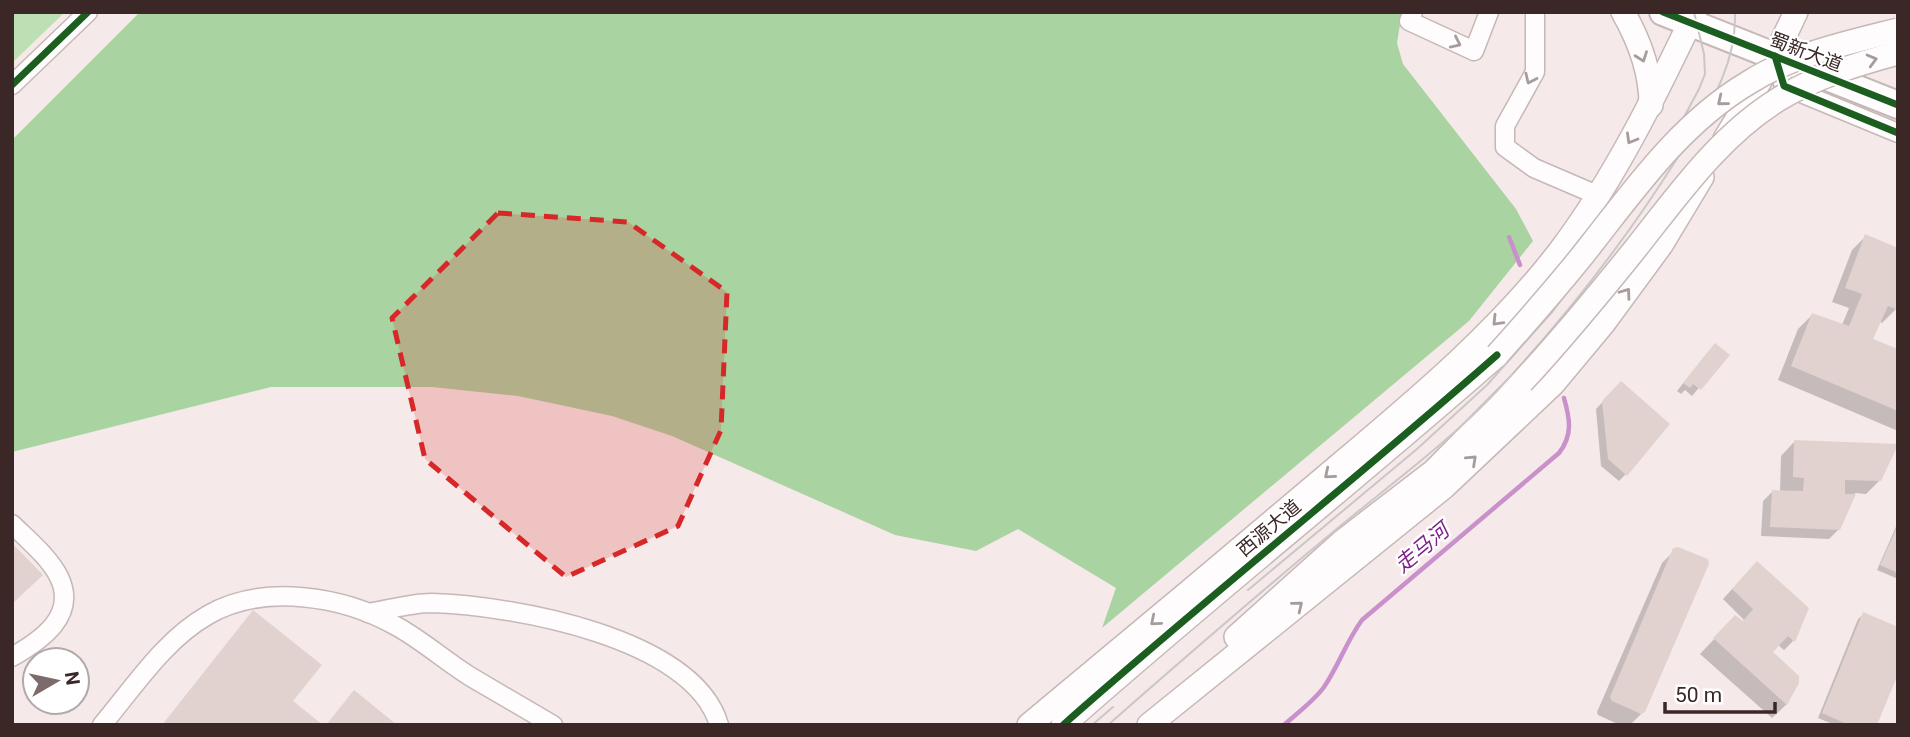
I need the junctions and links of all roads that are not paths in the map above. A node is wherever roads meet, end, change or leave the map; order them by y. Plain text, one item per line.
1 (88, 12) edge
2 (1413, 12) edge
3 (1489, 12) edge
4 (1535, 12) edge
5 (1623, 12) edge
6 (1663, 12) edge
7 (1796, 12) edge
8 (1693, 18) edge
9 (1898, 30) edge
10 (1898, 53) edge
11 (1775, 56) junction
12 (12, 85) edge
13 (1651, 105) junction
14 (1898, 105) edge
15 (1898, 133) edge
16 (1597, 195) junction
17 (12, 524) edge
18 (368, 613) junction
19 (12, 657) edge
20 (102, 725) edge
21 (553, 725) edge
22 (719, 725) edge
23 (1028, 725) edge
24 (1063, 725) edge
25 (1141, 725) edge
26 (1149, 725) edge

1 - 12 street
2 -> 3 street
4 -> 16 street
5 -> 13 main road
6 - 8 highway, 蜀新大道
7 - 11 main road
8 - 11 highway, 蜀新大道
8 - 13 main road
9 -> 24 main road, 西源大道, bridge
25 -> 10 main road, bridge
11 - 14 highway, 蜀新大道
11 - 15 street
26 -> 11 main road
13 -> 16 main road
16 -> 23 main road
17 - 19 street
18 - 20 street
18 - 21 street
18 - 22 street

